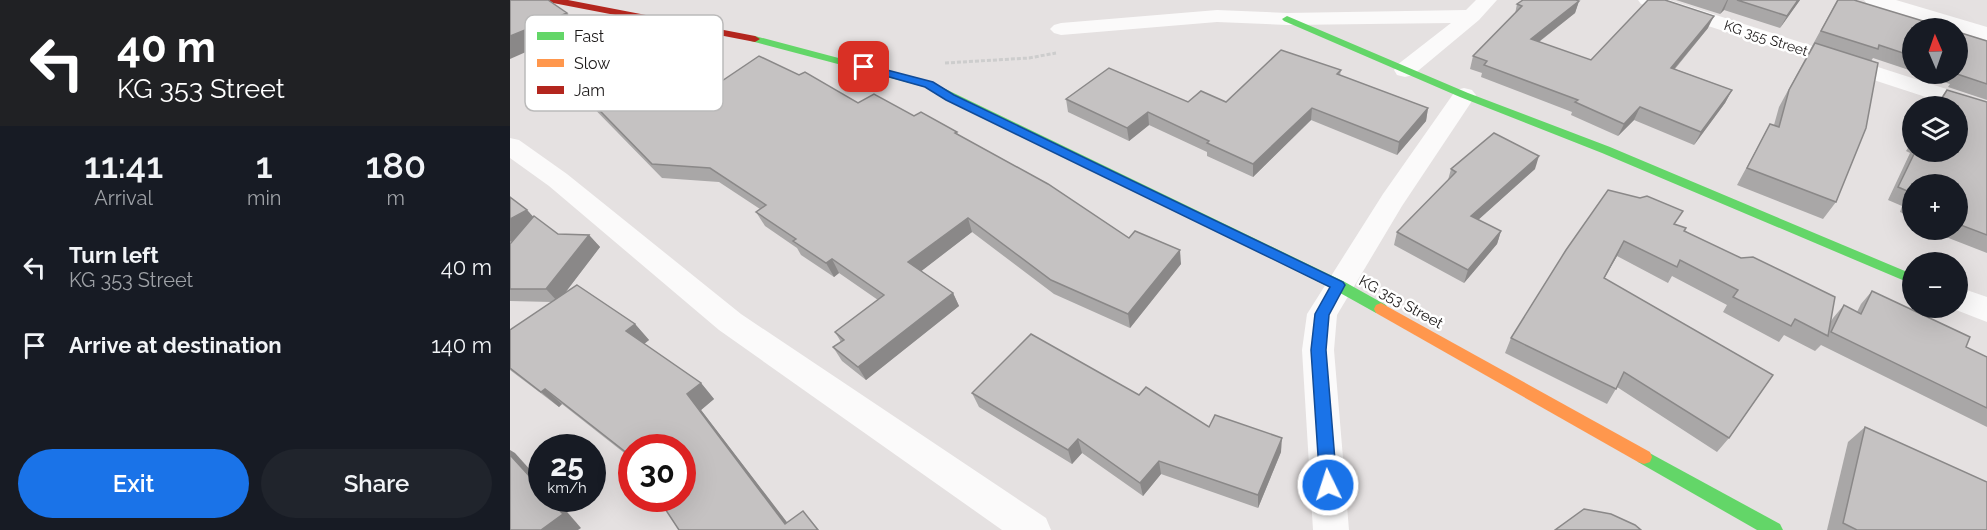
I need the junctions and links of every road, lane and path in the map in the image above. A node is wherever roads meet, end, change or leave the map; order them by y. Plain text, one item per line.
1 (553, 0) edge
2 (1487, 0) edge
3 (1648, 0) edge
4 (1874, 0) edge
5 (631, 15) edge
6 (1472, 16) junction
7 (1287, 20) junction
8 (1061, 29) joint
9 (723, 33) edge
10 (1987, 34) edge
11 (1405, 70) junction
12 (929, 85) junction
13 (1464, 95) junction
14 (1987, 110) edge
15 (510, 146) edge
16 (1902, 275) edge
17 (1338, 285) junction
18 (1968, 302) edge
19 (1987, 310) edge
20 (1033, 530) edge
21 (1331, 530) edge
22 (1774, 530) edge

1 - 5 street, KG 353 Street
2 - 6 street
3 - 14 street, KG 355 Street
4 - 10 street
6 - 7 street
6 - 11 street
7 - 8 street
7 - 11 street
8 - 12 path
9 - 12 street, KG 353 Street
11 - 13 street
12 - 17 street, KG 353 Street
13 - 16 street
13 - 17 street
15 - 20 street
17 - 21 street
17 - 22 street, KG 353 Street
18 - 19 street

